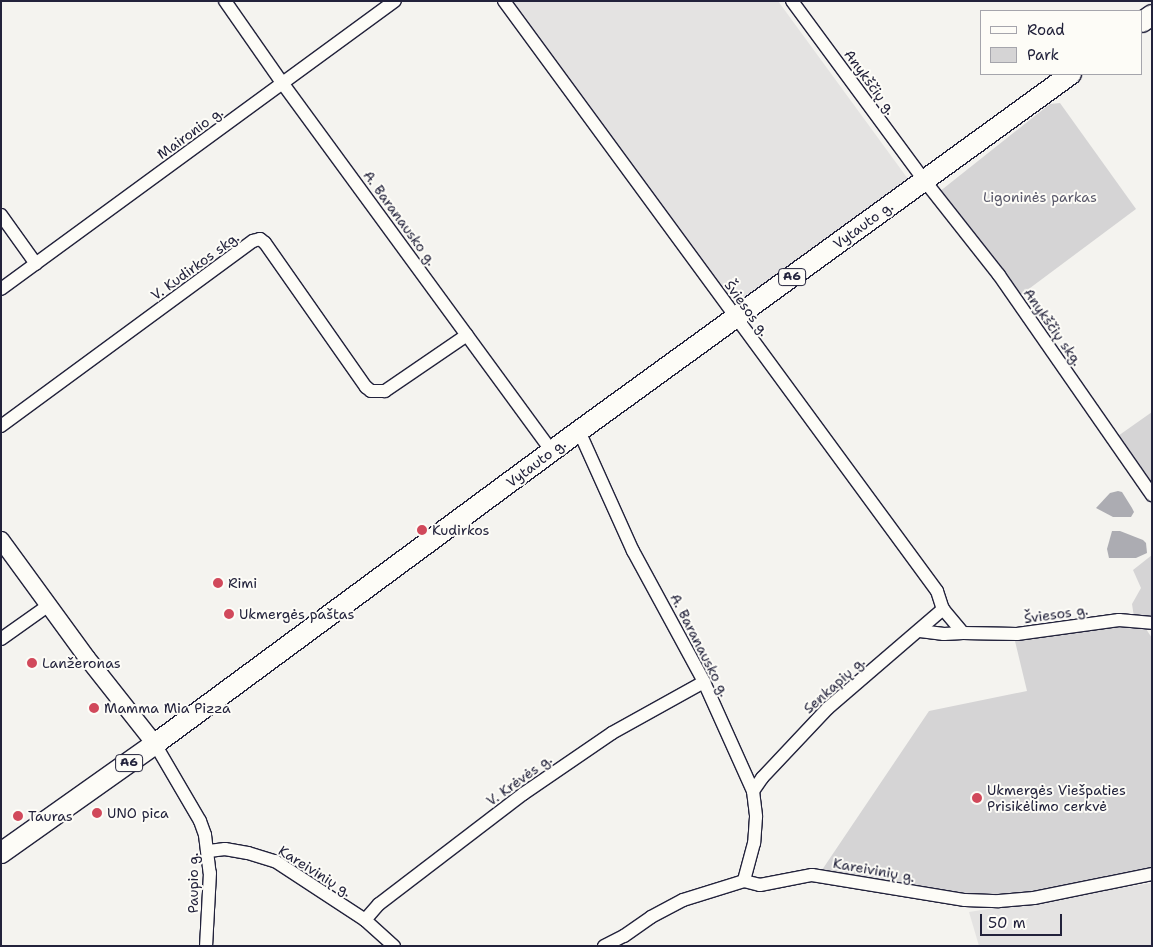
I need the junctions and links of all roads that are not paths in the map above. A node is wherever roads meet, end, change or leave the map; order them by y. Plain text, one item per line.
1 (225, 1) edge
2 (395, 1) edge
3 (504, 1) edge
4 (792, 1) edge
5 (1069, 75) edge
6 (283, 84) junction
7 (924, 180) junction
8 (1, 215) edge
9 (36, 264) junction
10 (1, 289) edge
11 (735, 319) junction
12 (467, 335) junction
13 (1, 426) edge
14 (579, 431) junction
15 (552, 451) junction
16 (1152, 495) edge
17 (1, 540) edge
18 (48, 605) junction
19 (943, 609) junction
20 (1152, 623) edge
21 (920, 631) junction
22 (963, 633) junction
23 (1, 640) edge
24 (704, 682) junction
25 (155, 744) junction
26 (753, 791) junction
27 (209, 851) junction
28 (1, 853) edge
29 (1152, 874) edge
30 (744, 881) junction
31 (365, 920) junction
32 (206, 946) edge
33 (394, 946) edge
34 (604, 946) edge

1 - 6 street, A. Baranausko g.
2 - 6 street, Maironio g.
3 - 11 street, Šviesos g.
4 - 7 street, Anykščių g.
5 - 7 main road, Vytauto g. / A6
6 - 9 street, Maironio g.
6 - 12 street, A. Baranausko g.
7 - 11 main road, Vytauto g. / A6
7 - 16 street, Anykščių skg.
8 - 9 street
9 - 10 street, Maironio g.
11 - 14 main road, Vytauto g. / A6
11 - 19 street, Šviesos g.
12 - 13 street, V. Kudirkos skg.
12 - 15 street, A. Baranausko g.
14 - 15 main road, Vytauto g. / A6
14 - 24 street, A. Baranausko g.
15 - 25 main road, Vytauto g. / A6
17 - 18 street
18 - 23 street
18 - 25 street
19 - 21 street, Senkapių g.
19 - 22 street, Šviesos g.
20 - 22 street, Šviesos g.
21 - 22 street, Šviesos g.
21 - 26 street, Senkapių g.
24 - 26 street, A. Baranausko g.
24 - 31 street, V. Krėvės g.
25 - 27 street, Paupio g.
25 - 28 main road, Vytauto g. / A6
26 - 30 street, A. Baranausko g.
27 - 31 street, Kareivinių g.
27 - 32 street, Paupio g.
29 - 30 street, Kareivinių g.
30 - 34 street, Kareivinių g.
31 - 33 street, Kareivinių g.

